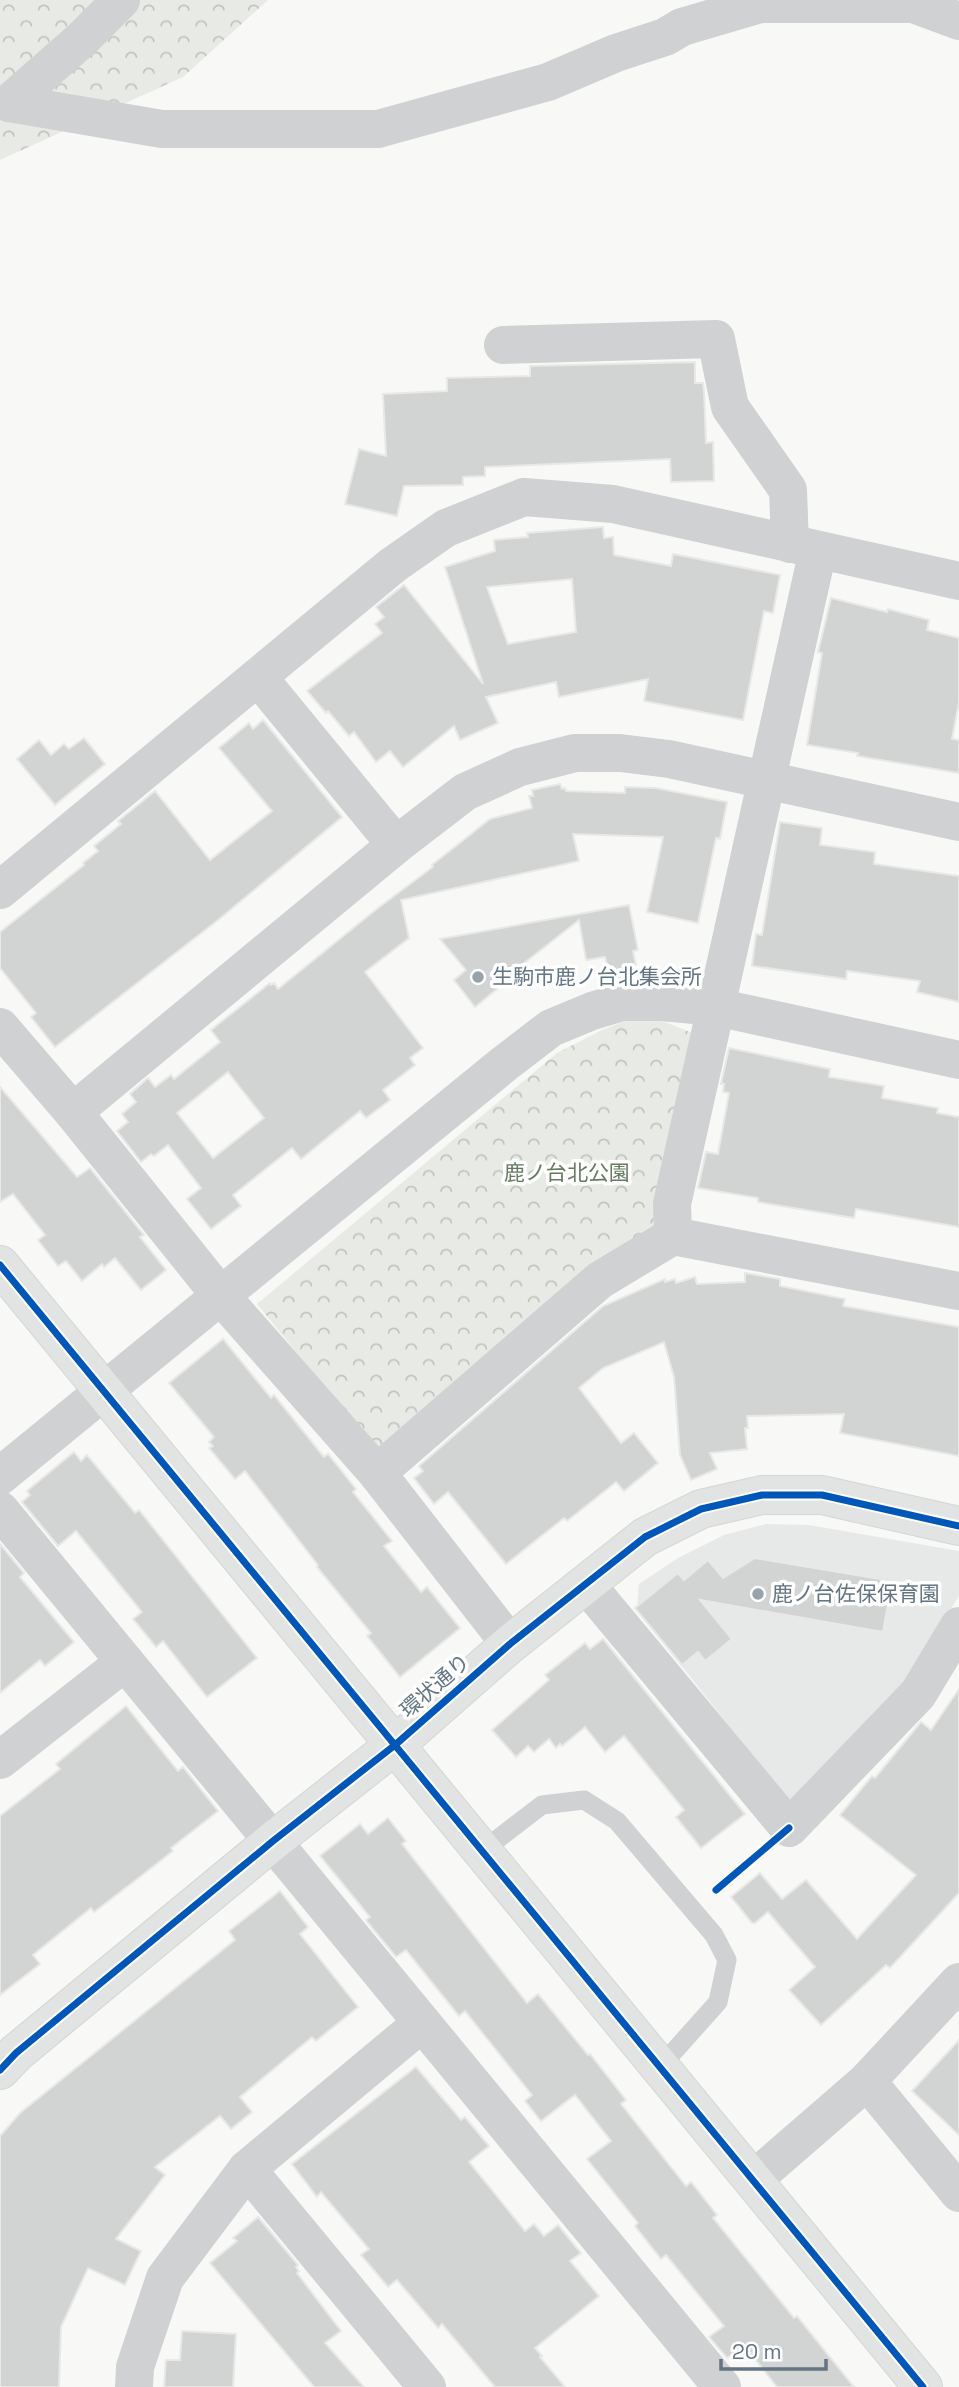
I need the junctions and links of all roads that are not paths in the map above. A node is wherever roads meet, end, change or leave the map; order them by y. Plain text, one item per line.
1 (121, 0) edge
2 (959, 21) edge
3 (503, 345) dead end
4 (804, 547) junction
5 (959, 582) edge
6 (258, 677) junction
7 (767, 780) junction
8 (959, 822) edge
9 (396, 845) junction
10 (0, 890) edge
11 (716, 1007) junction
12 (0, 1027) edge
13 (959, 1060) edge
14 (73, 1112) junction
15 (673, 1236) junction
16 (0, 1265) edge
17 (959, 1291) edge
18 (220, 1296) junction
19 (104, 1391) junction
20 (377, 1473) junction
21 (0, 1476) edge
22 (0, 1510) edge
23 (959, 1526) edge
24 (586, 1584) junction
25 (959, 1626) edge
26 (510, 1644) junction
27 (125, 1662) junction
28 (395, 1745) junction
29 (0, 1760) edge
30 (272, 1841) junction
31 (482, 1851) junction
32 (959, 1982) edge
33 (422, 2023) junction
34 (660, 2067) junction
35 (0, 2070) edge
36 (867, 2081) junction
37 (247, 2169) junction
38 (753, 2180) junction
39 (959, 2193) edge
40 (134, 2387) edge
41 (427, 2387) edge
42 (722, 2387) edge
43 (923, 2387) edge

1 - 2 street
3 - 4 street
4 - 5 street
4 - 6 street
4 - 7 street
6 - 9 street
6 - 10 street
7 - 8 street
7 - 9 street
7 - 11 street
9 - 14 street
11 - 13 street
11 - 15 street
11 - 18 street
12 - 14 street
14 - 18 street
15 - 17 street
15 - 20 street
16 - 19 street
18 - 19 street
18 - 20 street
19 - 21 street
19 - 28 street
20 - 26 street
22 - 27 street
23 - 24 street, 環状通り
24 - 25 street
24 - 26 street, 環状通り
26 - 28 street, 環状通り
27 - 29 street
27 - 30 street
28 - 30 street, 環状通り
28 - 31 street
30 - 33 street
30 - 35 street, 環状通り
31 - 34 street
31 - 34 lane
32 - 36 street
33 - 37 street
33 - 42 street
34 - 38 street
36 - 38 street
36 - 39 street
37 - 40 street
37 - 41 street
38 - 43 street

